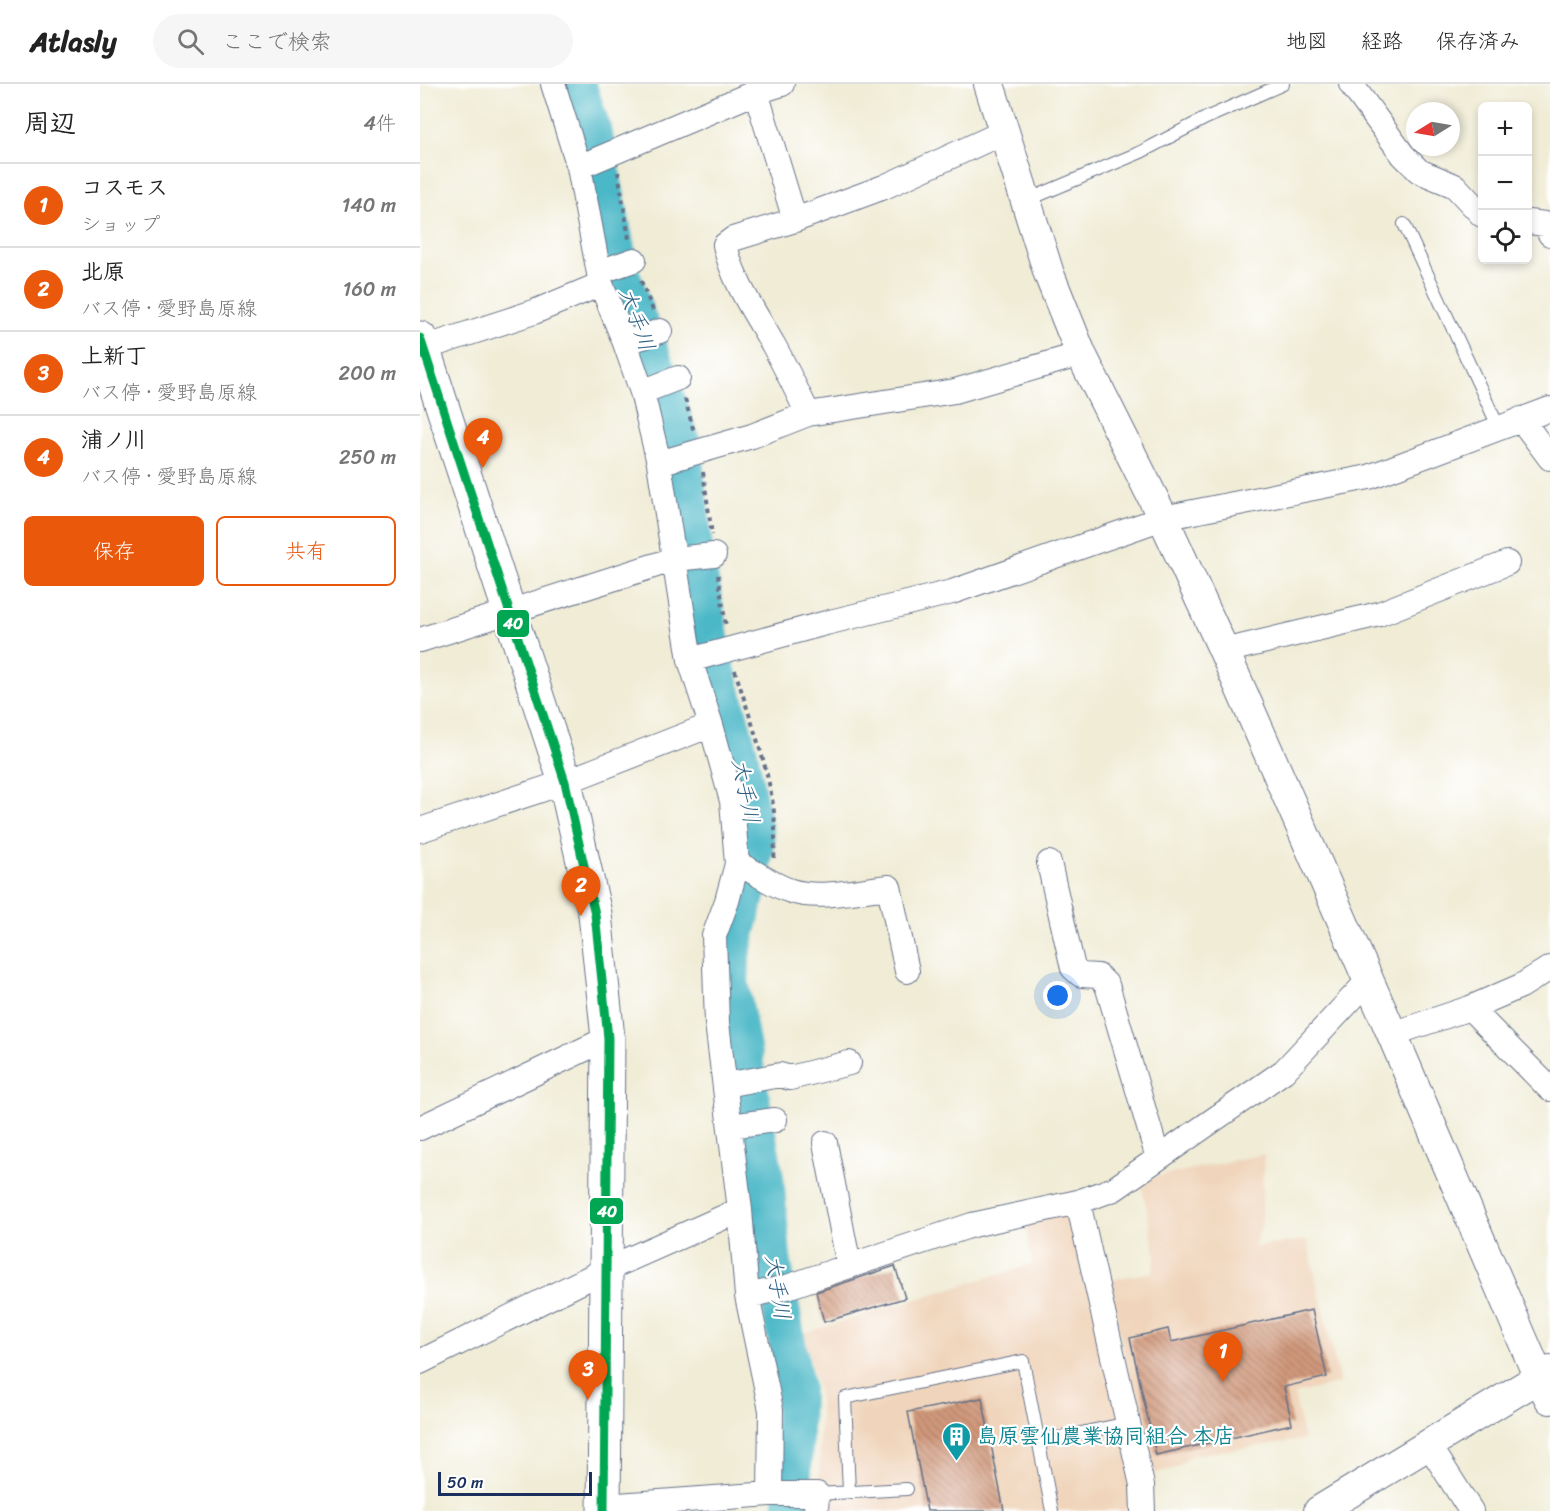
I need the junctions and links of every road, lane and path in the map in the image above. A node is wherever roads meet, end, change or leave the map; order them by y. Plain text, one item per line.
1 (553, 84) edge
2 (782, 84) edge
3 (989, 84) edge
4 (1283, 84) edge
5 (1351, 84) edge
6 (756, 92) junction
7 (1004, 132) junction
8 (614, 153) junction
9 (583, 166) junction
10 (1025, 201) junction
11 (1478, 211) edge
12 (795, 220) junction
13 (1532, 223) edge
14 (1404, 224) dead end
15 (1550, 234) edge
16 (632, 261) joint
17 (601, 275) junction
18 (658, 332) dead end
19 (628, 342) junction
20 (422, 343) edge
21 (1081, 354) junction
22 (676, 379) dead end
23 (644, 391) junction
24 (1550, 409) edge
25 (808, 414) junction
26 (1510, 423) junction
27 (1550, 458) edge
28 (663, 462) junction
29 (1162, 518) junction
30 (712, 555) dead end
31 (679, 559) junction
32 (1507, 563) dead end
33 (510, 612) junction
34 (420, 640) edge
35 (1224, 651) junction
36 (694, 659) junction
37 (711, 724) junction
38 (566, 782) junction
39 (420, 830) edge
40 (1049, 863) dead end
41 (739, 865) junction
42 (1550, 968) edge
43 (907, 971) dead end
44 (1368, 981) junction
45 (1470, 1008) junction
46 (1392, 1034) junction
47 (608, 1038) junction
48 (849, 1064) dead end
49 (730, 1084) junction
50 (1550, 1089) edge
51 (772, 1120) dead end
52 (735, 1125) junction
53 (420, 1128) edge
54 (825, 1143) dead end
55 (1158, 1158) junction
56 (1078, 1202) junction
57 (740, 1210) junction
58 (849, 1266) junction
59 (607, 1269) junction
60 (751, 1295) junction
61 (420, 1362) edge
62 (1546, 1383) edge
63 (1128, 1423) junction
64 (1038, 1442) junction
65 (1429, 1445) junction
66 (907, 1489) dead end
67 (849, 1492) junction
68 (773, 1494) junction
69 (813, 1500) edge
70 (604, 1508) edge
71 (1052, 1511) edge
72 (1143, 1511) edge
73 (1319, 1511) edge
74 (1471, 1511) edge

1 - 9 street
2 - 6 street
3 - 7 street
4 - 10 lane
5 - 11 street
6 - 8 street
6 - 12 street
7 - 10 street
7 - 12 street
8 - 9 street
8 - 16 path
9 - 17 street
10 - 21 street
12 - 25 street
13 - 15 street
14 - 26 lane
16 - 17 street
17 - 19 street
17 - 20 street
18 - 19 street
19 - 23 street
20 - 33 main road
21 - 25 street
21 - 29 street
22 - 23 street
23 - 28 street
24 - 26 street
25 - 28 street
26 - 27 street
26 - 29 street
28 - 31 street
29 - 35 street
29 - 36 street
30 - 31 street
31 - 33 street
31 - 36 street
32 - 35 street
33 - 34 street
33 - 38 main road
35 - 44 street
36 - 37 street
37 - 38 street
37 - 41 street
38 - 39 street
38 - 47 main road
40 - 55 street
41 - 43 street
41 - 49 street
42 - 45 street
44 - 46 street
44 - 55 street
45 - 46 street
45 - 50 street
46 - 62 street
47 - 53 street
47 - 59 main road
48 - 49 street
49 - 52 street
51 - 52 street
52 - 57 street
54 - 58 street
55 - 56 street
56 - 58 street
56 - 63 street
57 - 59 street
57 - 60 street
58 - 60 street
59 - 61 street
59 - 70 main road
60 - 68 street
62 - 65 street
63 - 64 lane
63 - 72 street
64 - 67 lane
64 - 71 lane
65 - 73 street
65 - 74 street
66 - 67 lane
67 - 69 lane
68 - 69 street
68 - 70 street

